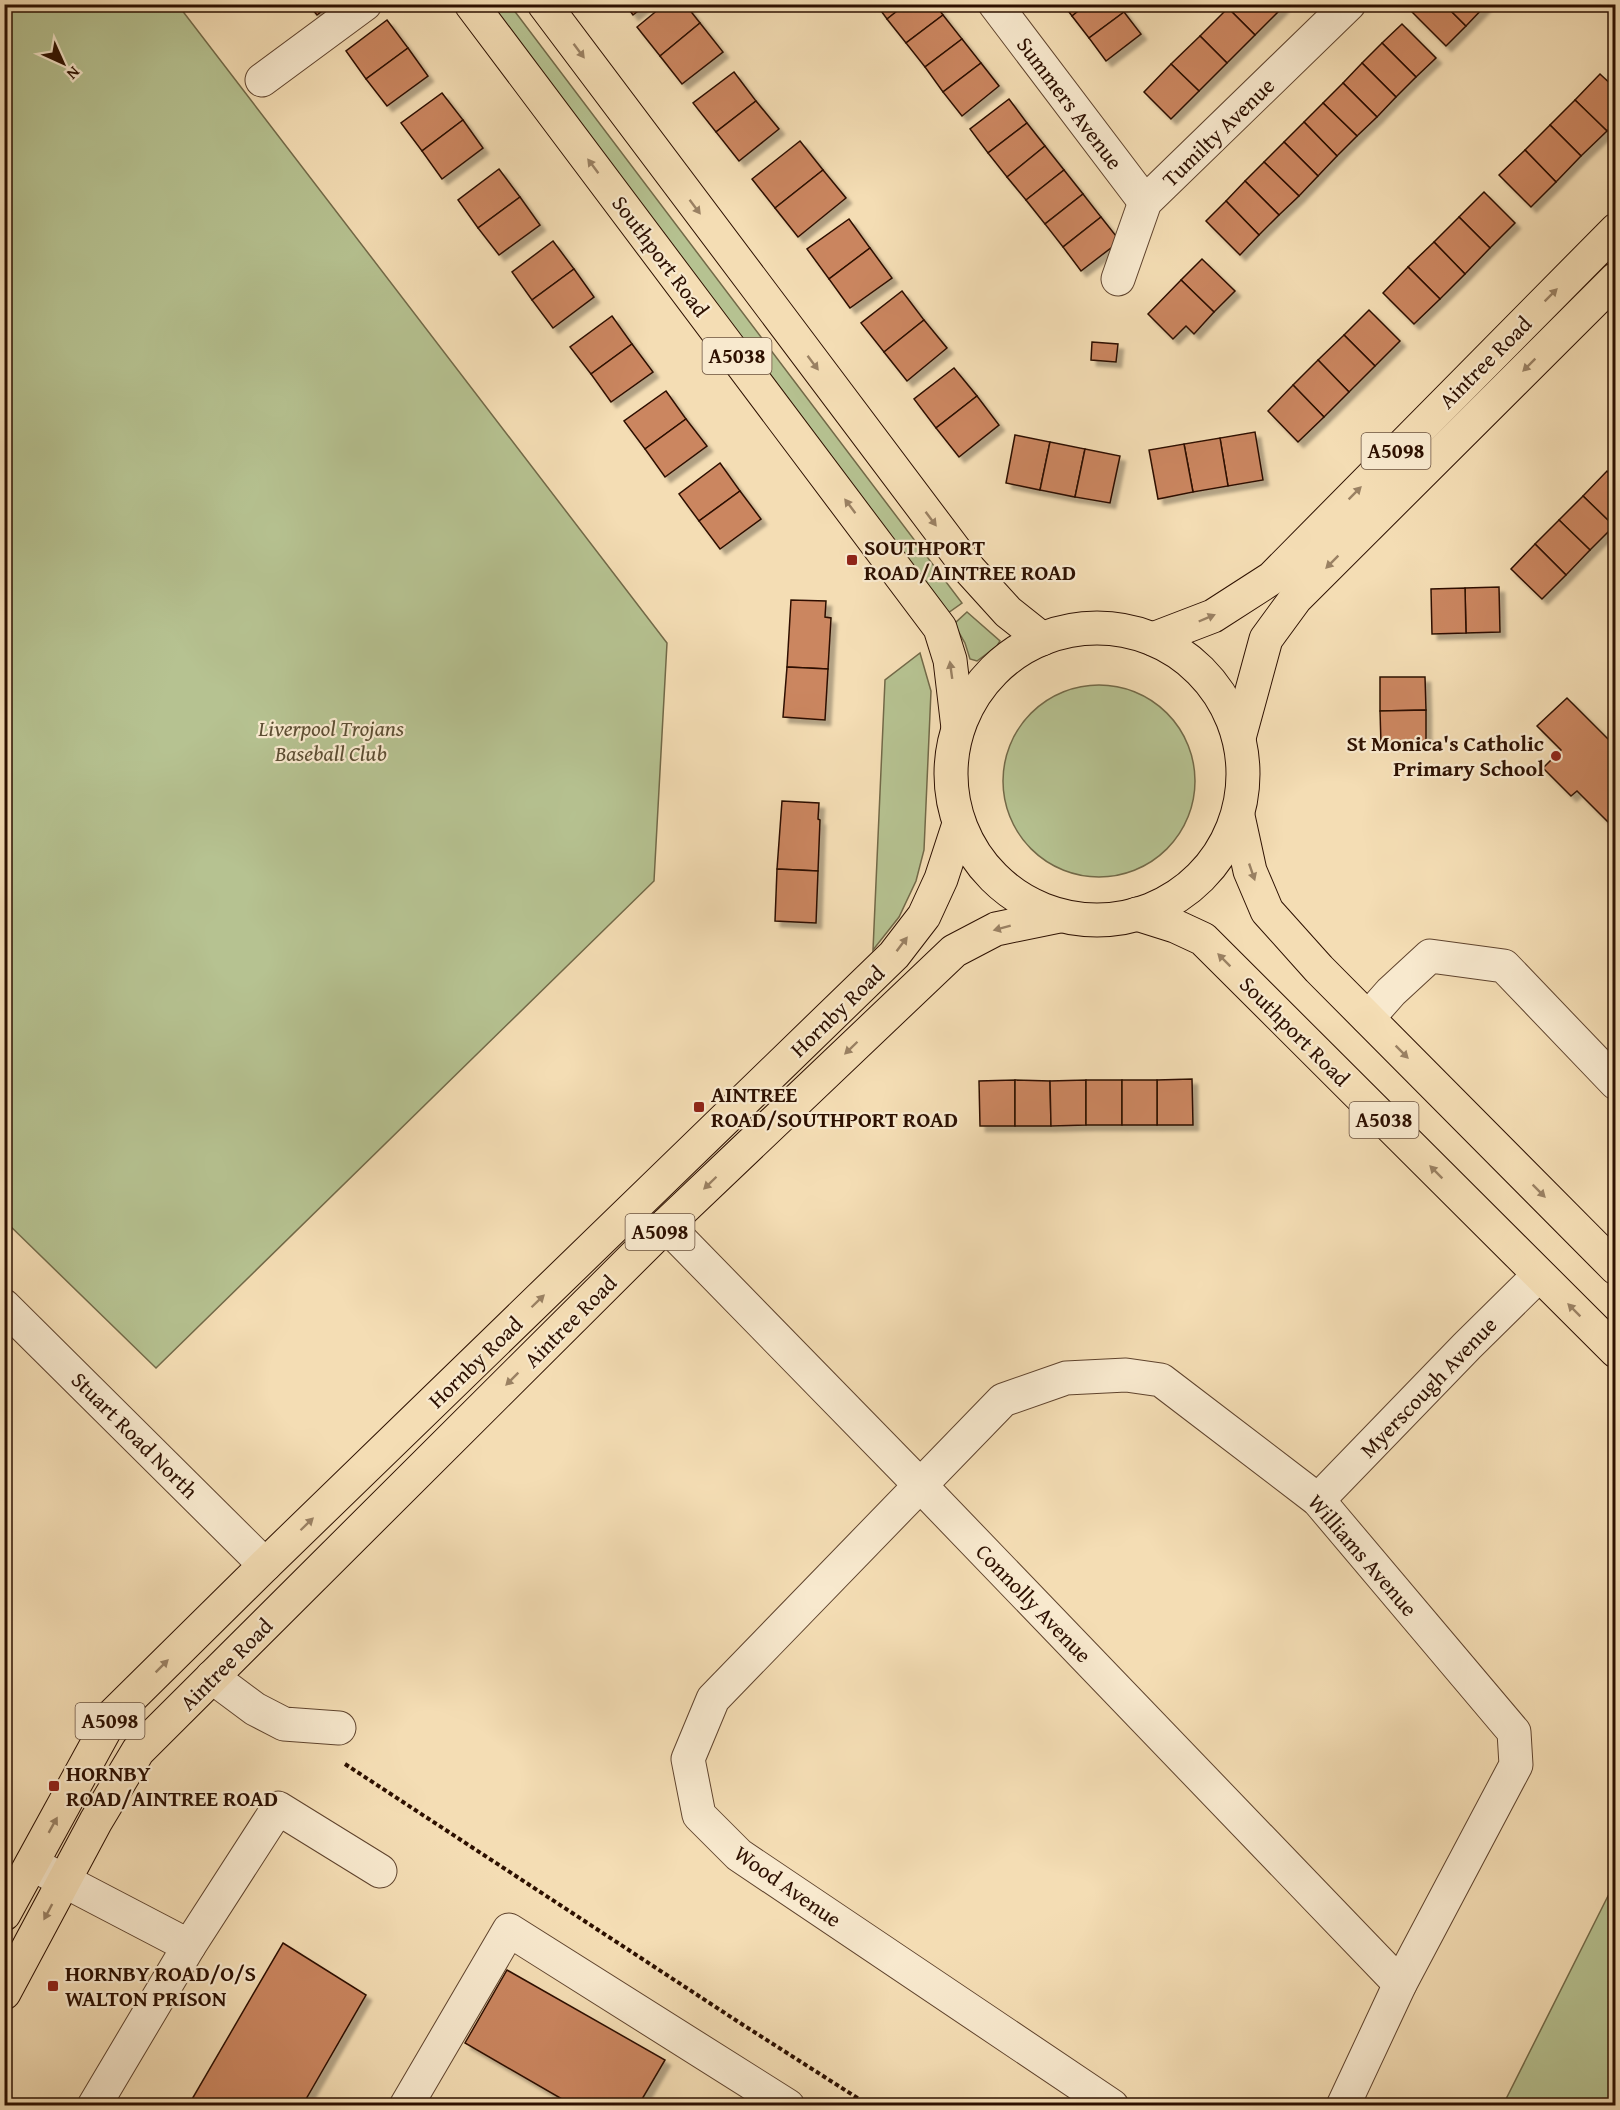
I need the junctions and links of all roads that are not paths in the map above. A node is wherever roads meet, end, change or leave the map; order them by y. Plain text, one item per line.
1 (365, 4) edge
2 (471, 4) edge
3 (543, 4) edge
4 (995, 4) edge
5 (1349, 4) edge
6 (262, 80) dead end
7 (1145, 202) junction
8 (1616, 230) edge
9 (1118, 279) dead end
10 (1616, 279) edge
11 (1042, 639) junction
12 (1153, 639) junction
13 (958, 728) junction
14 (1239, 738) junction
15 (1238, 816) junction
16 (959, 824) junction
17 (1137, 914) junction
18 (1059, 916) junction
19 (1368, 1018) junction
20 (1616, 1083) edge
21 (666, 1225) junction
22 (1616, 1268) edge
23 (1539, 1275) junction
24 (4, 1306) edge
25 (1616, 1351) edge
26 (920, 1485) junction
27 (1318, 1500) junction
28 (265, 1565) junction
29 (212, 1677) junction
30 (339, 1728) dead end
31 (32, 1864) junction
32 (380, 1871) dead end
33 (64, 1881) junction
34 (4, 1914) edge
35 (189, 1946) junction
36 (1400, 1984) junction
37 (4, 1993) edge
38 (94, 2106) edge
39 (406, 2106) edge
40 (788, 2106) edge
41 (1112, 2106) edge
42 (1343, 2106) edge

1 - 6 street
13 -> 2 main road, Southport Road / A5038
3 -> 11 main road, A5038
4 - 7 street, Summers Avenue
5 - 7 street, Tumilty Avenue
7 - 9 street, Tumilty Avenue
12 -> 8 main road, Aintree Road / A5098
10 -> 14 main road, Aintree Road / A5098
11 - 12 main road, A5038
11 - 13 main road, A5038
12 - 14 main road, A5038
13 - 16 main road, A5038
14 - 15 main road, A5038
15 - 17 main road, A5038
15 -> 19 main road, A5038
16 - 18 main road, A5038
28 -> 16 main road, Hornby Road / A5098
17 - 18 main road, A5038
23 -> 17 main road, Southport Road / A5038
18 -> 21 main road, Aintree Road / A5098
19 - 20 street
19 -> 22 main road, A5038
21 - 26 street, Connolly Avenue
21 -> 29 main road, Aintree Road / A5098
25 -> 23 main road, Southport Road / A5038
23 - 27 street, Myerscough Avenue
24 - 28 street, Stuart Road North
26 - 27 street, Williams Avenue
26 - 36 street, Connolly Avenue
26 - 41 street, Wood Avenue
27 - 36 street, Williams Avenue
31 -> 28 main road, Hornby Road / A5098
29 - 30 street
29 - 33 main road, Aintree Road / A5098
31 - 33 street
31 - 34 main road, Hornby Road / A5098
32 - 35 street
33 - 35 street
33 -> 37 main road, A5098
35 - 38 street
36 - 42 street
39 - 40 street

